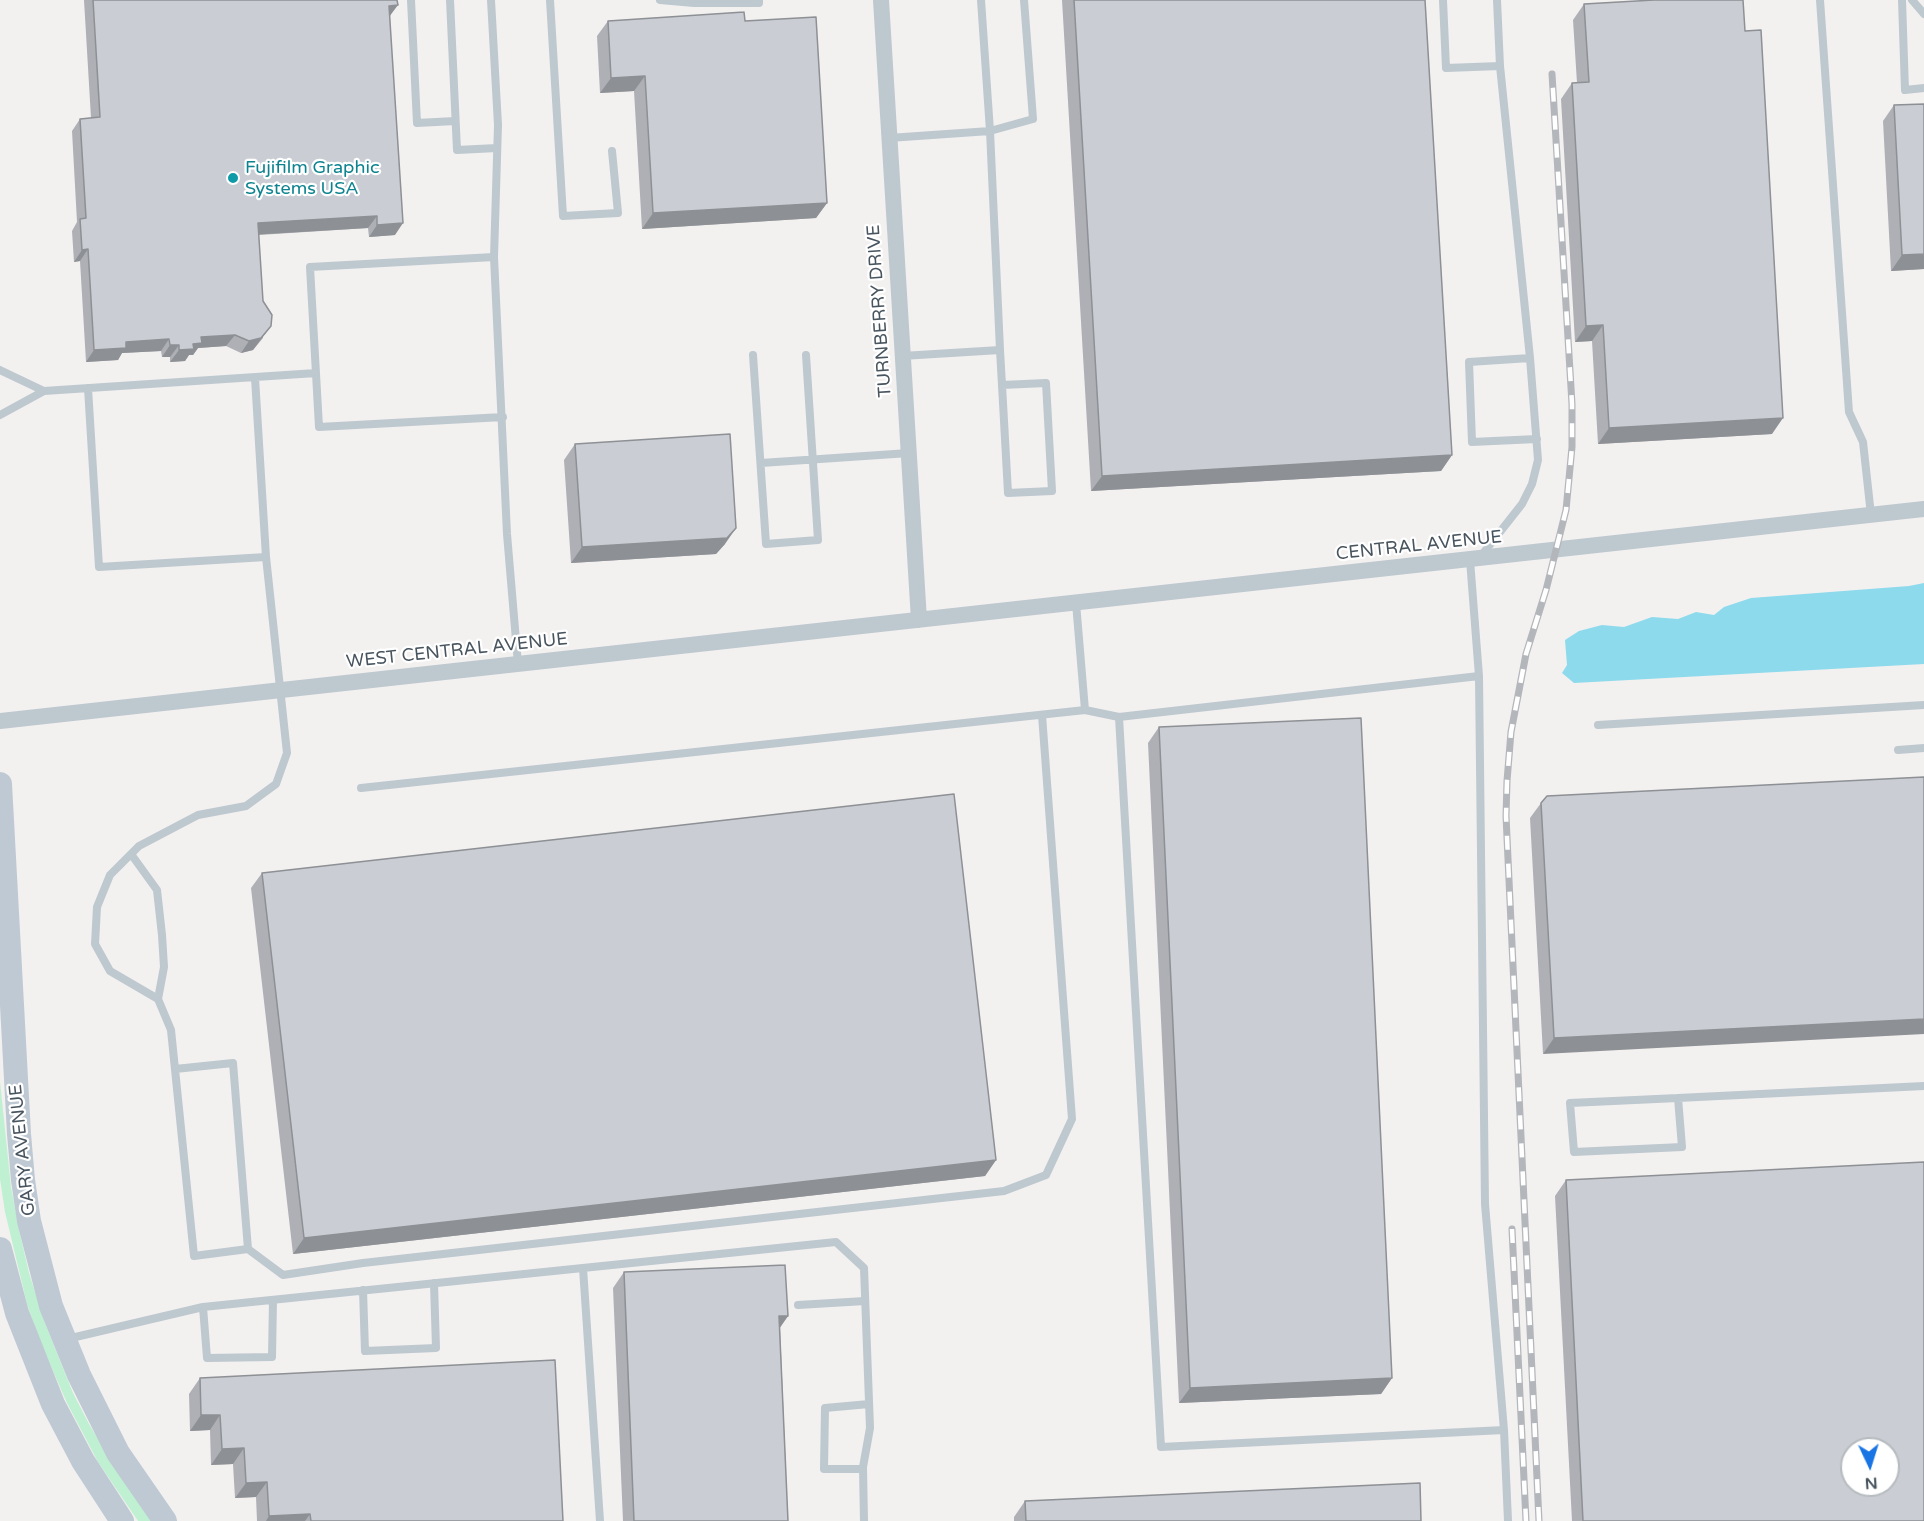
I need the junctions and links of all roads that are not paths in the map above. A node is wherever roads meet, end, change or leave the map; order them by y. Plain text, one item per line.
1 (411, 0) edge
2 (450, 0) edge
3 (490, 0) edge
4 (550, 0) edge
5 (660, 0) edge
6 (759, 0) edge
7 (881, 0) edge
8 (981, 0) edge
9 (1024, 0) edge
10 (1443, 0) edge
11 (1497, 0) edge
12 (1821, 0) edge
13 (1902, 0) edge
14 (1912, 0) edge
15 (1924, 14) edge
16 (1500, 66) junction
17 (1924, 88) edge
18 (455, 121) junction
19 (990, 131) junction
20 (889, 138) junction
21 (497, 147) junction
22 (612, 151) dead end
23 (494, 257) junction
24 (1000, 350) junction
25 (753, 355) dead end
26 (806, 355) dead end
27 (903, 356) junction
28 (1530, 358) junction
29 (0, 370) edge
30 (316, 373) junction
31 (255, 378) junction
32 (1002, 385) junction
33 (88, 388) junction
34 (44, 391) junction
35 (0, 415) edge
36 (503, 417) junction
37 (1537, 439) junction
38 (909, 453) junction
39 (813, 459) junction
40 (760, 463) junction
41 (1924, 509) edge
42 (1871, 515) junction
43 (266, 557) junction
44 (1475, 559) junction
45 (1076, 603) junction
46 (919, 620) junction
47 (518, 664) junction
48 (1479, 676) junction
49 (280, 689) junction
50 (1924, 705) edge
51 (1085, 710) junction
52 (1042, 715) junction
53 (1119, 717) junction
54 (0, 721) edge
55 (1598, 724) dead end
56 (1924, 748) edge
57 (1898, 750) dead end
58 (0, 783) edge
59 (361, 789) dead end
60 (131, 854) junction
61 (158, 999) junction
62 (175, 1070) junction
63 (1924, 1086) edge
64 (1678, 1098) junction
65 (0, 1249) edge
66 (248, 1249) junction
67 (583, 1268) junction
68 (434, 1283) junction
69 (363, 1290) junction
70 (273, 1300) junction
71 (865, 1301) junction
72 (798, 1305) dead end
73 (203, 1307) junction
74 (64, 1339) junction
75 (869, 1404) junction
76 (1504, 1430) junction
77 (863, 1469) junction
78 (122, 1521) edge
79 (165, 1521) edge
80 (600, 1521) edge
81 (864, 1521) edge
82 (1508, 1521) edge

1 - 18 lane
2 - 18 lane
3 - 21 lane
4 - 22 lane
5 - 6 lane
7 - 20 street, TURNBERRY DRIVE
8 - 19 lane
9 - 19 lane
10 - 16 lane
11 - 16 lane
12 - 42 lane
13 - 17 lane
14 - 15 lane
16 - 28 lane
18 - 21 lane
19 - 20 lane
19 - 24 lane
20 - 27 street, TURNBERRY DRIVE
21 - 23 lane
23 - 30 lane
23 - 36 lane
24 - 27 lane
24 - 32 lane
25 - 40 lane
26 - 39 lane
27 - 38 street, TURNBERRY DRIVE
28 - 37 lane
28 - 37 lane
29 - 34 lane
30 - 31 lane
30 - 36 lane
31 - 33 lane
31 - 43 lane
32 - 32 lane
33 - 34 lane
33 - 43 lane
34 - 35 lane
36 - 47 lane
37 - 44 lane
38 - 39 lane
38 - 46 street, TURNBERRY DRIVE
39 - 40 lane
39 - 40 lane
41 - 42 street, CENTRAL AVENUE
42 - 44 street, CENTRAL AVENUE
43 - 49 lane
44 - 45 street, CENTRAL AVENUE
44 - 48 lane
45 - 46 street, CENTRAL AVENUE
45 - 51 lane
46 - 47 street, WEST CENTRAL AVENUE
47 - 49 street, WEST CENTRAL AVENUE
48 - 53 lane
48 - 76 lane
49 - 54 street, WEST CENTRAL AVENUE
49 - 60 lane
50 - 55 lane
51 - 52 lane
51 - 53 lane
52 - 59 lane
52 - 66 lane
53 - 76 lane
56 - 57 lane
58 - 74 main road, GARY AVENUE
60 - 61 lane
60 - 61 lane
61 - 62 lane
62 - 66 lane
62 - 66 lane
63 - 64 lane
64 - 64 lane
65 - 78 main road
67 - 68 lane
67 - 71 lane
67 - 80 lane
68 - 69 lane
68 - 69 lane
69 - 70 lane
70 - 73 lane
70 - 73 lane
71 - 72 lane
71 - 75 lane
73 - 74 lane
74 - 79 main road, GARY AVENUE
75 - 77 lane
75 - 77 lane
76 - 82 lane
77 - 81 lane

